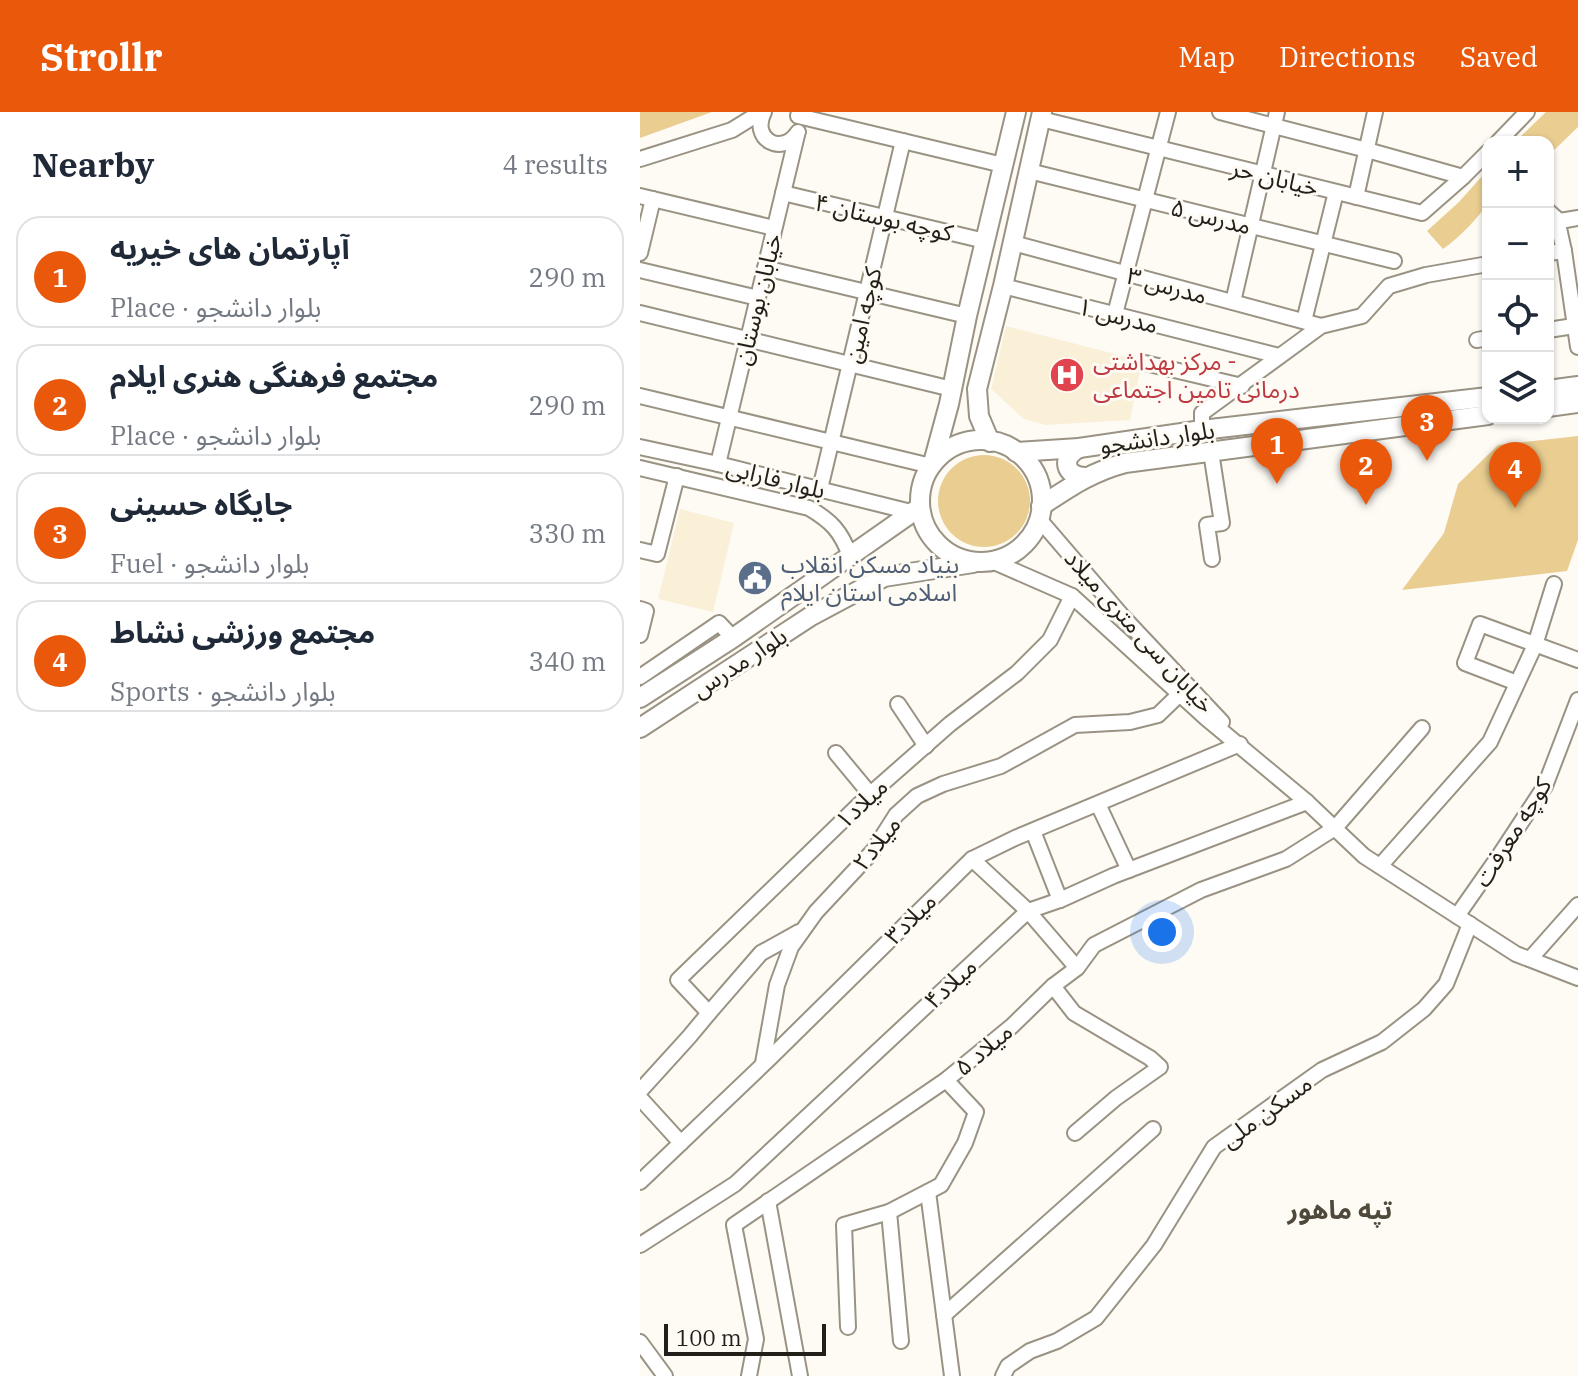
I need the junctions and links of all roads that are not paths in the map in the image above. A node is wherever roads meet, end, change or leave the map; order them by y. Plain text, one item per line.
1 (763, 112) edge
2 (1168, 112) edge
3 (1220, 112) edge
4 (1375, 112) edge
5 (1527, 112) edge
6 (798, 113) edge
7 (1013, 113) edge
8 (1041, 116) edge
9 (1276, 119) edge
10 (732, 130) junction
11 (797, 135) junction
12 (1504, 136) edge
13 (770, 141) junction
14 (903, 141) junction
15 (1158, 148) junction
16 (1367, 150) junction
17 (640, 159) edge
18 (1482, 160) edge
19 (1003, 165) junction
20 (1029, 171) junction
21 (1263, 174) junction
22 (1463, 177) junction
23 (1336, 192) junction
24 (783, 193) junction
25 (1356, 197) junction
26 (646, 198) edge
27 (1145, 200) junction
28 (1554, 216) edge
29 (885, 217) junction
30 (1578, 218) edge
31 (1554, 221) edge
32 (1251, 226) junction
33 (774, 228) junction
34 (985, 241) junction
35 (1013, 243) junction
36 (1323, 244) junction
37 (1564, 251) junction
38 (1554, 252) edge
39 (640, 253) edge
40 (1394, 261) dead end
41 (1482, 265) edge
42 (765, 268) junction
43 (640, 270) edge
44 (1126, 274) junction
45 (1003, 286) junction
46 (867, 292) junction
47 (1574, 292) edge
48 (758, 298) junction
49 (1233, 302) junction
50 (640, 313) edge
51 (1115, 314) junction
52 (967, 316) junction
53 (1304, 321) junction
54 (1321, 326) junction
55 (1574, 326) junction
56 (1554, 329) edge
57 (747, 340) junction
58 (1578, 347) edge
59 (1279, 356) junction
60 (1145, 363) dead end
61 (850, 365) junction
62 (1242, 386) junction
63 (1578, 386) edge
64 (1554, 389) edge
65 (640, 396) edge
66 (951, 397) junction
67 (1482, 398) edge
68 (1578, 403) edge
69 (977, 405) junction
70 (1554, 406) edge
71 (1482, 416) edge
72 (729, 418) junction
73 (1202, 430) junction
74 (831, 442) junction
75 (990, 442) junction
76 (640, 447) edge
77 (1079, 448) junction
78 (1016, 452) junction
79 (1211, 452) junction
80 (718, 464) junction
81 (932, 465) junction
82 (640, 468) edge
83 (677, 476) junction
84 (1085, 477) junction
85 (798, 483) junction
86 (820, 489) junction
87 (794, 503) junction
88 (915, 510) junction
89 (1040, 512) junction
90 (640, 550) edge
91 (850, 556) junction
92 (1212, 559) dead end
93 (984, 562) junction
94 (1554, 584) dead end
95 (1072, 596) junction
96 (643, 610) edge
97 (640, 635) edge
98 (733, 638) junction
99 (1535, 645) junction
100 (1578, 660) edge
101 (676, 675) junction
102 (1517, 683) junction
103 (642, 689) edge
104 (1184, 690) junction
105 (691, 694) junction
106 (1578, 700) edge
107 (898, 704) dead end
108 (660, 714) junction
109 (640, 728) edge
110 (1422, 728) dead end
111 (1240, 744) junction
112 (926, 746) junction
113 (836, 753) dead end
114 (870, 794) junction
115 (1307, 802) junction
116 (1098, 804) junction
117 (1335, 828) junction
118 (1033, 831) junction
119 (972, 859) junction
120 (1380, 866) junction
121 (1129, 870) junction
122 (1060, 900) junction
123 (1578, 905) edge
124 (1028, 911) junction
125 (1463, 920) junction
126 (804, 929) junction
127 (1530, 959) junction
128 (1077, 968) junction
129 (1578, 978) edge
130 (1053, 986) junction
131 (709, 1013) junction
132 (763, 1064) junction
133 (946, 1080) junction
134 (640, 1091) edge
135 (640, 1098) edge
136 (1153, 1129) dead end
137 (1075, 1133) dead end
138 (681, 1143) junction
139 (642, 1176) edge
140 (928, 1192) junction
141 (768, 1201) junction
142 (889, 1212) junction
143 (640, 1245) edge
144 (944, 1315) junction
145 (848, 1327) dead end
146 (901, 1341) dead end
147 (640, 1342) edge
148 (665, 1376) edge
149 (749, 1376) edge
150 (800, 1376) edge
151 (952, 1376) edge
152 (1003, 1376) edge

1 - 10 street
1 - 13 street
2 - 15 street
3 - 9 street
4 - 16 street
5 - 12 street
6 - 11 street, خیابان بوستان
6 - 14 street
7 - 8 main road
7 - 19 main road
8 - 15 street, خیابان حر
8 - 20 main road
9 - 16 street
9 - 21 street
10 - 13 street
10 - 17 street
11 - 13 street
11 - 24 street, خیابان بوستان
14 - 19 street
14 - 29 street, کوچه امین
15 - 21 street, خیابان حر
15 - 27 street
16 - 22 street
16 - 25 street
18 - 22 street, خیابان حر
19 - 34 main road
20 - 27 street, مدرس ۵
20 - 35 main road
21 - 23 street, خیابان حر
21 - 32 street
22 - 25 street, خیابان حر
23 - 25 street, خیابان حر
23 - 36 street
24 - 29 street, کوچه بوستان ۴
24 - 33 street, خیابان بوستان
26 - 33 street
26 - 39 street
27 - 32 street, مدرس ۵
27 - 44 street
28 - 30 street
29 - 34 street, کوچه بوستان ۴
29 - 46 street, کوچه امین
31 - 37 street
32 - 36 street, مدرس ۵
32 - 49 street
33 - 42 street, خیابان بوستان
34 - 52 main road
35 - 44 street, مدرس ۳
35 - 45 main road
36 - 40 street, مدرس ۵
36 - 53 street
37 - 38 street
37 - 47 street
41 - 54 street
42 - 46 street
42 - 48 street, خیابان بوستان
43 - 48 street
44 - 49 street, مدرس ۳
44 - 51 street
45 - 51 street, مدرس ۱
45 - 69 main road
46 - 52 street
46 - 61 street, کوچه امین
47 - 55 street
48 - 57 street, خیابان بوستان
49 - 53 street, مدرس ۳
50 - 57 street
51 - 59 street, مدرس ۱
52 - 66 main road
53 - 54 street, مدرس ۳
54 - 59 street
55 - 56 street
55 - 58 street
57 - 61 street
57 - 72 street, خیابان بوستان
59 - 62 street
60 - 62 street
61 - 66 street
61 - 74 street, کوچه امین
62 - 73 street
63 - 64 main road
65 - 72 street
66 - 69 main road
66 - 81 main road
67 - 73 main road, بلوار دانشجو
68 - 70 main road
69 - 75 main road
71 - 79 main road, بلوار دانشجو
72 - 74 street
72 - 80 street, خیابان بوستان
73 - 77 main road, بلوار دانشجو
74 - 81 street
74 - 86 street, کوچه امین
75 - 78 main road
75 - 81 main road
76 - 80 street, بلوار فارابی
77 - 78 main road, بلوار دانشجو
77 - 84 main road
78 - 89 main road
79 - 84 main road, بلوار دانشجو
79 - 92 street
80 - 85 street, بلوار فارابی
81 - 88 main road
82 - 83 street, بلوار فارابی
83 - 87 street, بلوار فارابی
83 - 90 street
84 - 89 main road, بلوار دانشجو
85 - 86 street, بلوار فارابی
85 - 87 street
86 - 88 street, بلوار فارابی
87 - 91 street, بلوار فارابی
88 - 91 main road, بلوار مدرس
88 - 93 main road
89 - 93 main road
89 - 104 street, خیابان سی متری میلاد
91 - 98 main road, بلوار مدرس
93 - 95 street, خیابان سی متری میلاد
93 - 105 main road, بلوار مدرس
94 - 99 street
95 - 104 street, خیابان سی متری میلاد
95 - 112 street, میلاد۱
96 - 97 street
98 - 101 main road, بلوار مدرس
98 - 103 street
99 - 100 street
99 - 102 street
99 - 102 street
101 - 103 main road, بلوار مدرس
101 - 105 main road
102 - 120 street
103 - 108 main road
104 - 111 street, خیابان سی متری میلاد
104 - 126 street, میلاد۲
105 - 108 main road, بلوار مدرس
106 - 125 street, کوچه معرفت
107 - 112 street
108 - 109 main road, بلوار مدرس
110 - 117 street, میلاد ۵
111 - 115 street, خیابان سی متری میلاد
111 - 116 street, میلاد۳
112 - 114 street, میلاد۱
113 - 114 street
114 - 131 street, میلاد۱
115 - 117 street, خیابان سی متری میلاد
115 - 121 street, میلاد۴
116 - 118 street, میلاد۳
116 - 121 street
117 - 120 street, خیابان سی متری میلاد
117 - 128 street, میلاد ۵
118 - 119 street, میلاد۳
118 - 122 street
119 - 124 street
119 - 132 street, میلاد۳
120 - 125 street, خیابان سی متری میلاد
121 - 122 street, میلاد۴
122 - 124 street, میلاد۴
123 - 127 street
124 - 128 street
124 - 143 street, میلاد۴
125 - 127 street, خیابان سی متری میلاد
125 - 152 street, مسکن ملی
126 - 131 street
126 - 132 street, میلاد۲
127 - 129 street, خیابان سی متری میلاد
128 - 130 street, میلاد ۵
130 - 133 street, میلاد ۵
130 - 137 street
131 - 134 street
132 - 138 street, میلاد۳
133 - 140 street
133 - 141 street, میلاد ۵
135 - 138 street
136 - 144 street
138 - 139 street, میلاد۳
140 - 142 street
140 - 144 street
141 - 149 street, میلاد ۵
141 - 150 street
142 - 145 street
142 - 146 street
144 - 151 street
147 - 148 street

